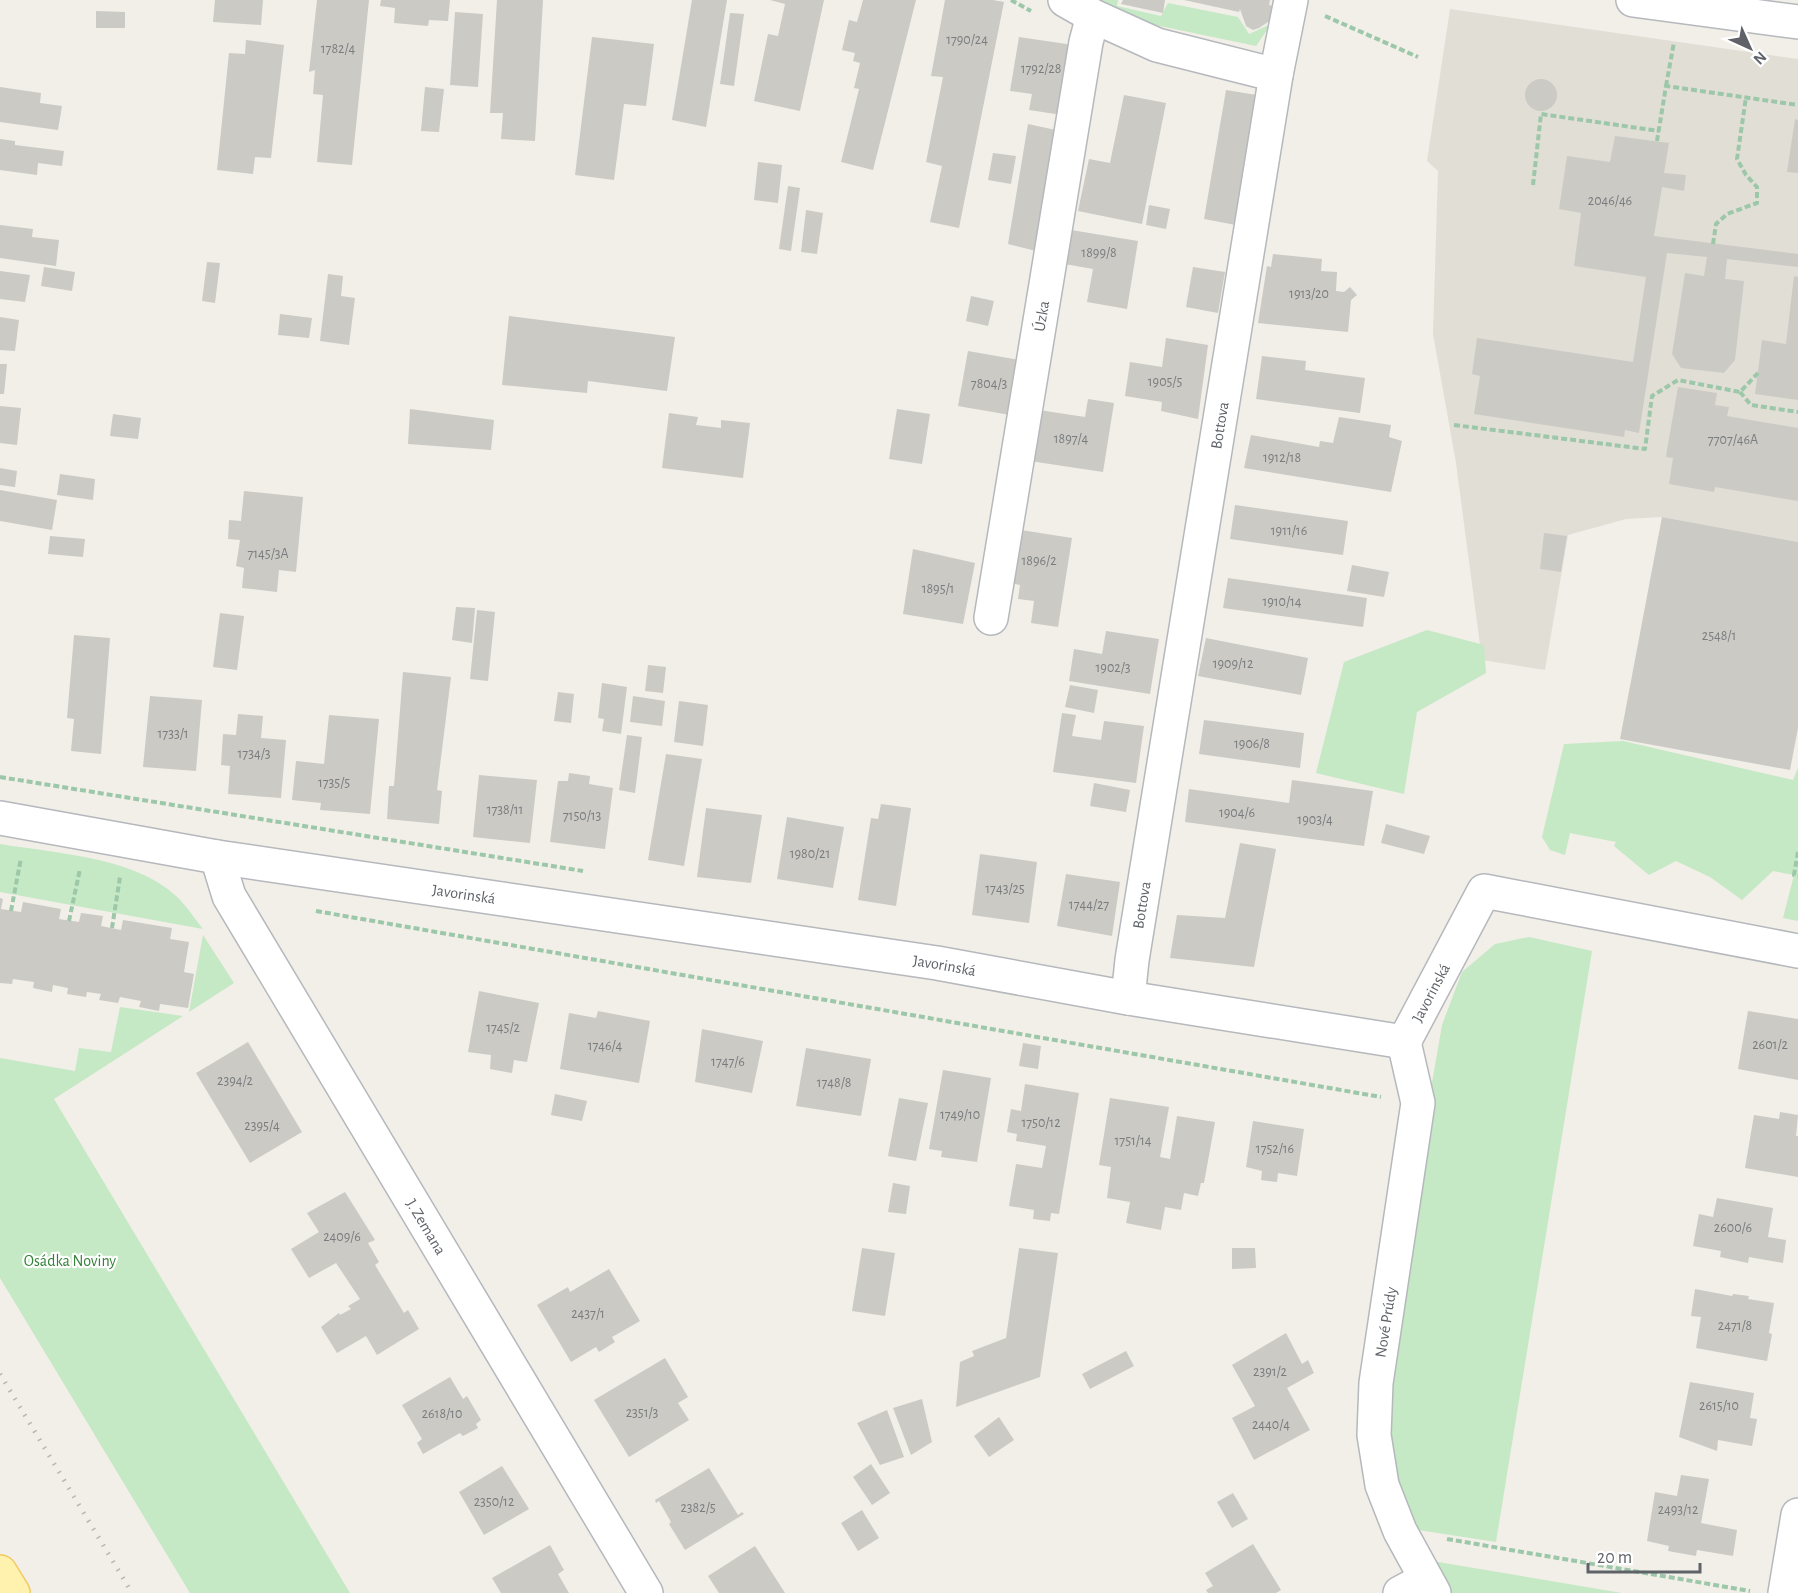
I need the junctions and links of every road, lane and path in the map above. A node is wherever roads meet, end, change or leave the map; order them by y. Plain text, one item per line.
1 (1633, 0) edge
2 (1290, 3) edge
3 (1079, 8) edge
4 (1680, 8) junction
5 (1798, 22) edge
6 (1418, 57) dead end
7 (1276, 75) junction
8 (1666, 86) junction
9 (1746, 97) junction
10 (1798, 105) edge
11 (1659, 131) junction
12 (1657, 141) dead end
13 (1533, 185) dead end
14 (1713, 244) dead end
15 (1758, 373) dead end
16 (1740, 392) junction
17 (1798, 412) edge
18 (1455, 425) dead end
19 (992, 618) dead end
20 (0, 777) edge
21 (14, 820) edge
22 (87, 834) junction
23 (126, 840) junction
24 (1798, 852) edge
25 (217, 857) junction
26 (589, 872) dead end
27 (1798, 876) edge
28 (312, 910) dead end
29 (11, 911) dead end
30 (69, 921) dead end
31 (112, 928) dead end
32 (1798, 951) edge
33 (1128, 998) junction
34 (1404, 1042) junction
35 (1418, 1103) junction
36 (1798, 1515) edge
37 (1400, 1531) junction
38 (0, 1572) edge
39 (1420, 1588) edge
40 (13, 1593) edge
41 (646, 1593) edge
42 (1760, 1593) edge
43 (1785, 1593) edge

1 - 4 street
2 - 6 path
2 - 7 street, Bottova
3 - 7 street
3 - 19 street, Úzka
4 - 5 street
4 - 8 path
7 - 33 street, Bottova
8 - 9 path
8 - 11 path
9 - 10 path
9 - 14 path
11 - 12 path
11 - 13 path
15 - 16 path
16 - 17 path
16 - 18 path
20 - 26 path
21 - 22 street, Javorinská
21 - 29 path
22 - 23 street, Javorinská
22 - 30 path
23 - 25 street, Javorinská
23 - 31 path
24 - 27 path
25 - 33 street, Javorinská
25 - 41 street, J. Zemana
28 - 35 path
32 - 34 street, Javorinská
33 - 34 street, Javorinská
34 - 35 street, Nové Prúdy
35 - 37 street, Nové Prúdy
36 - 43 street
37 - 39 street, Nové Prúdy
37 - 42 path
38 - 40 main road

